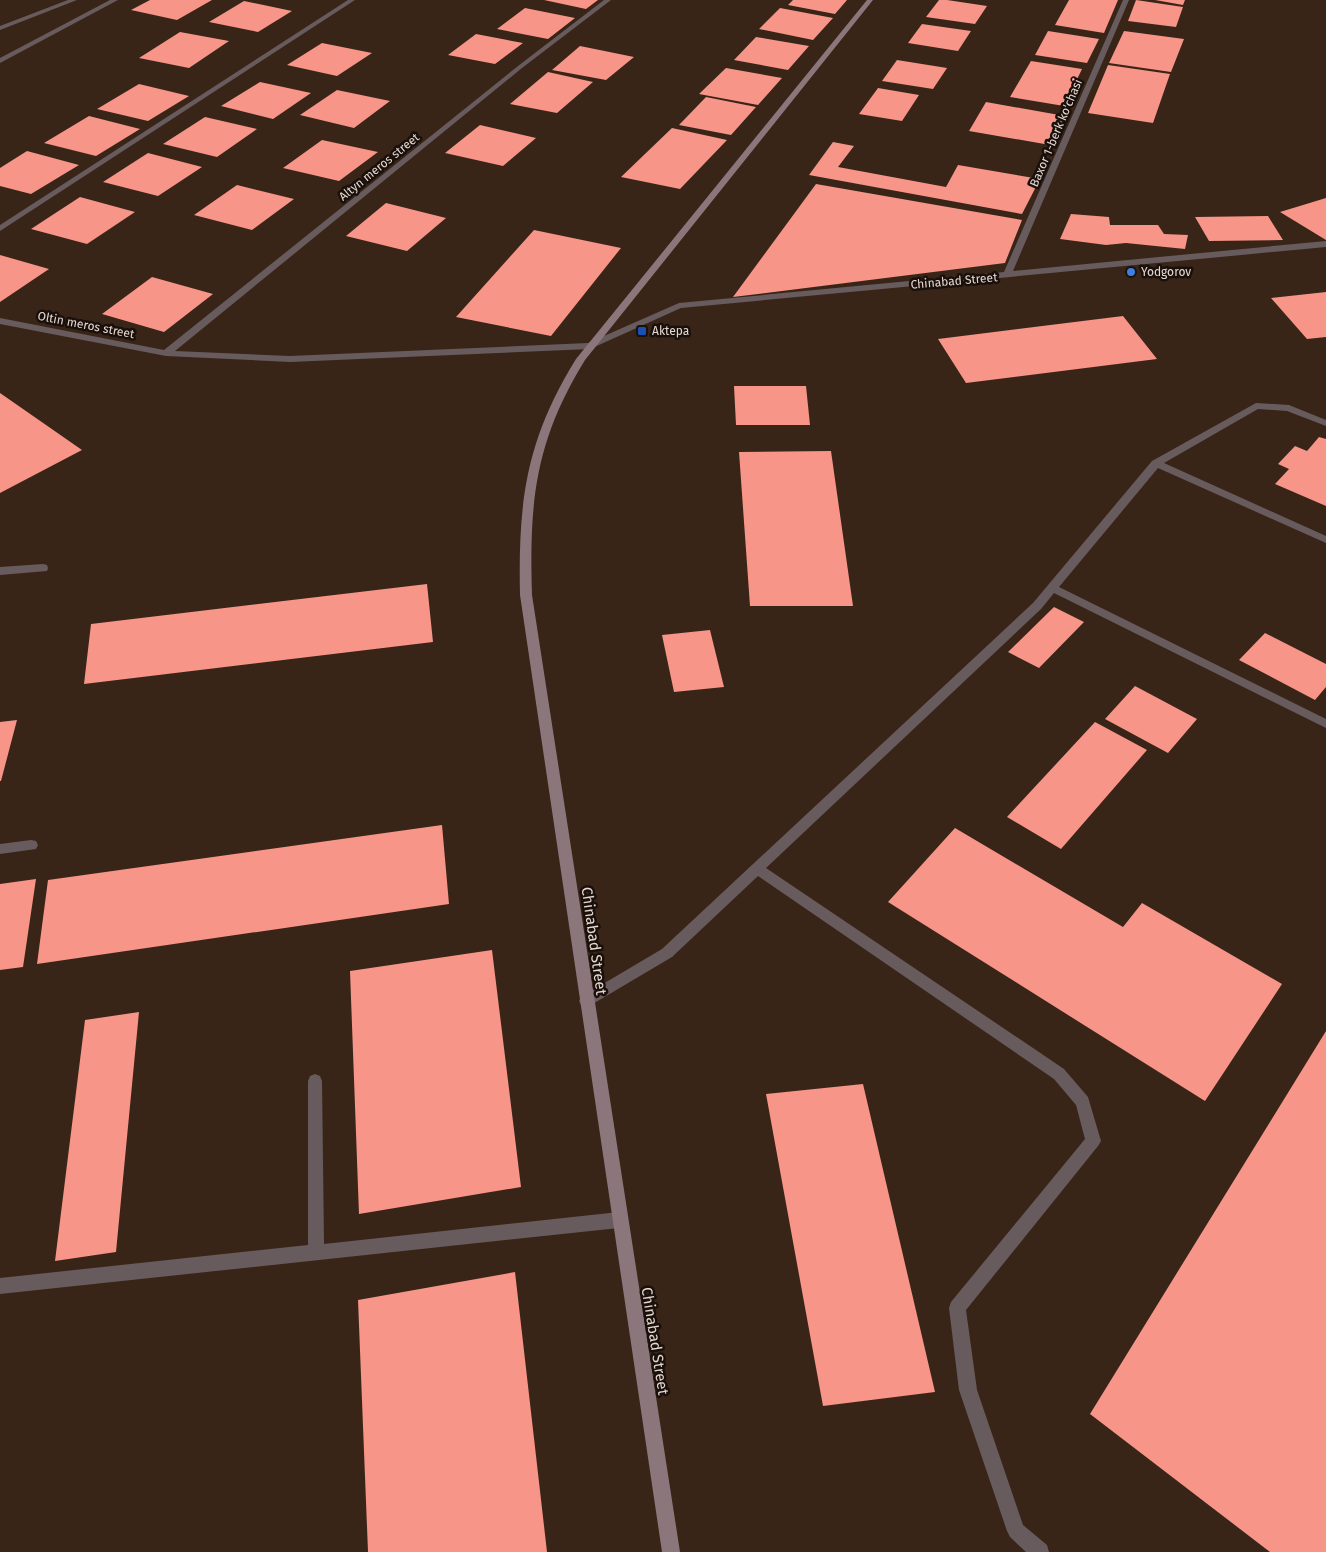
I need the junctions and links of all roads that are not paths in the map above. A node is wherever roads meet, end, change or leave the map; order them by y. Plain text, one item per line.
1 (74, 0) edge
2 (115, 0) edge
3 (352, 0) edge
4 (608, 0) edge
5 (870, 0) edge
6 (1126, 0) edge
7 (0, 28) edge
8 (0, 61) edge
9 (0, 229) edge
10 (1326, 244) edge
11 (1007, 276) junction
12 (0, 321) edge
13 (590, 346) junction
14 (166, 353) junction
15 (1326, 423) edge
16 (1156, 463) junction
17 (1326, 540) edge
18 (44, 568) dead end
19 (0, 571) edge
20 (1053, 588) junction
21 (1326, 724) edge
22 (31, 845) dead end
23 (0, 849) edge
24 (757, 869) junction
25 (586, 1001) junction
26 (315, 1081) dead end
27 (620, 1220) junction
28 (316, 1252) junction
29 (0, 1286) edge
30 (670, 1552) edge
31 (1040, 1552) edge

1 - 7 street
2 - 8 street
3 - 9 street
4 - 14 street, Altyn meros street
5 - 13 street, Chinabad Street
6 - 11 street, Baxor 1-berk ko'chasi
10 - 11 street, Chinabad Street
11 - 13 street, Chinabad Street
12 - 14 street, Oltin meros street
13 - 14 street, Oltin meros street
13 - 25 street, Chinabad Street
15 - 16 street
16 - 17 street
16 - 20 street
18 - 19 street
20 - 21 street
20 - 24 street
22 - 23 street
24 - 25 street
24 - 31 street
25 - 27 street, Chinabad Street
26 - 28 street
27 - 28 street
27 - 30 street, Chinabad Street
28 - 29 street

